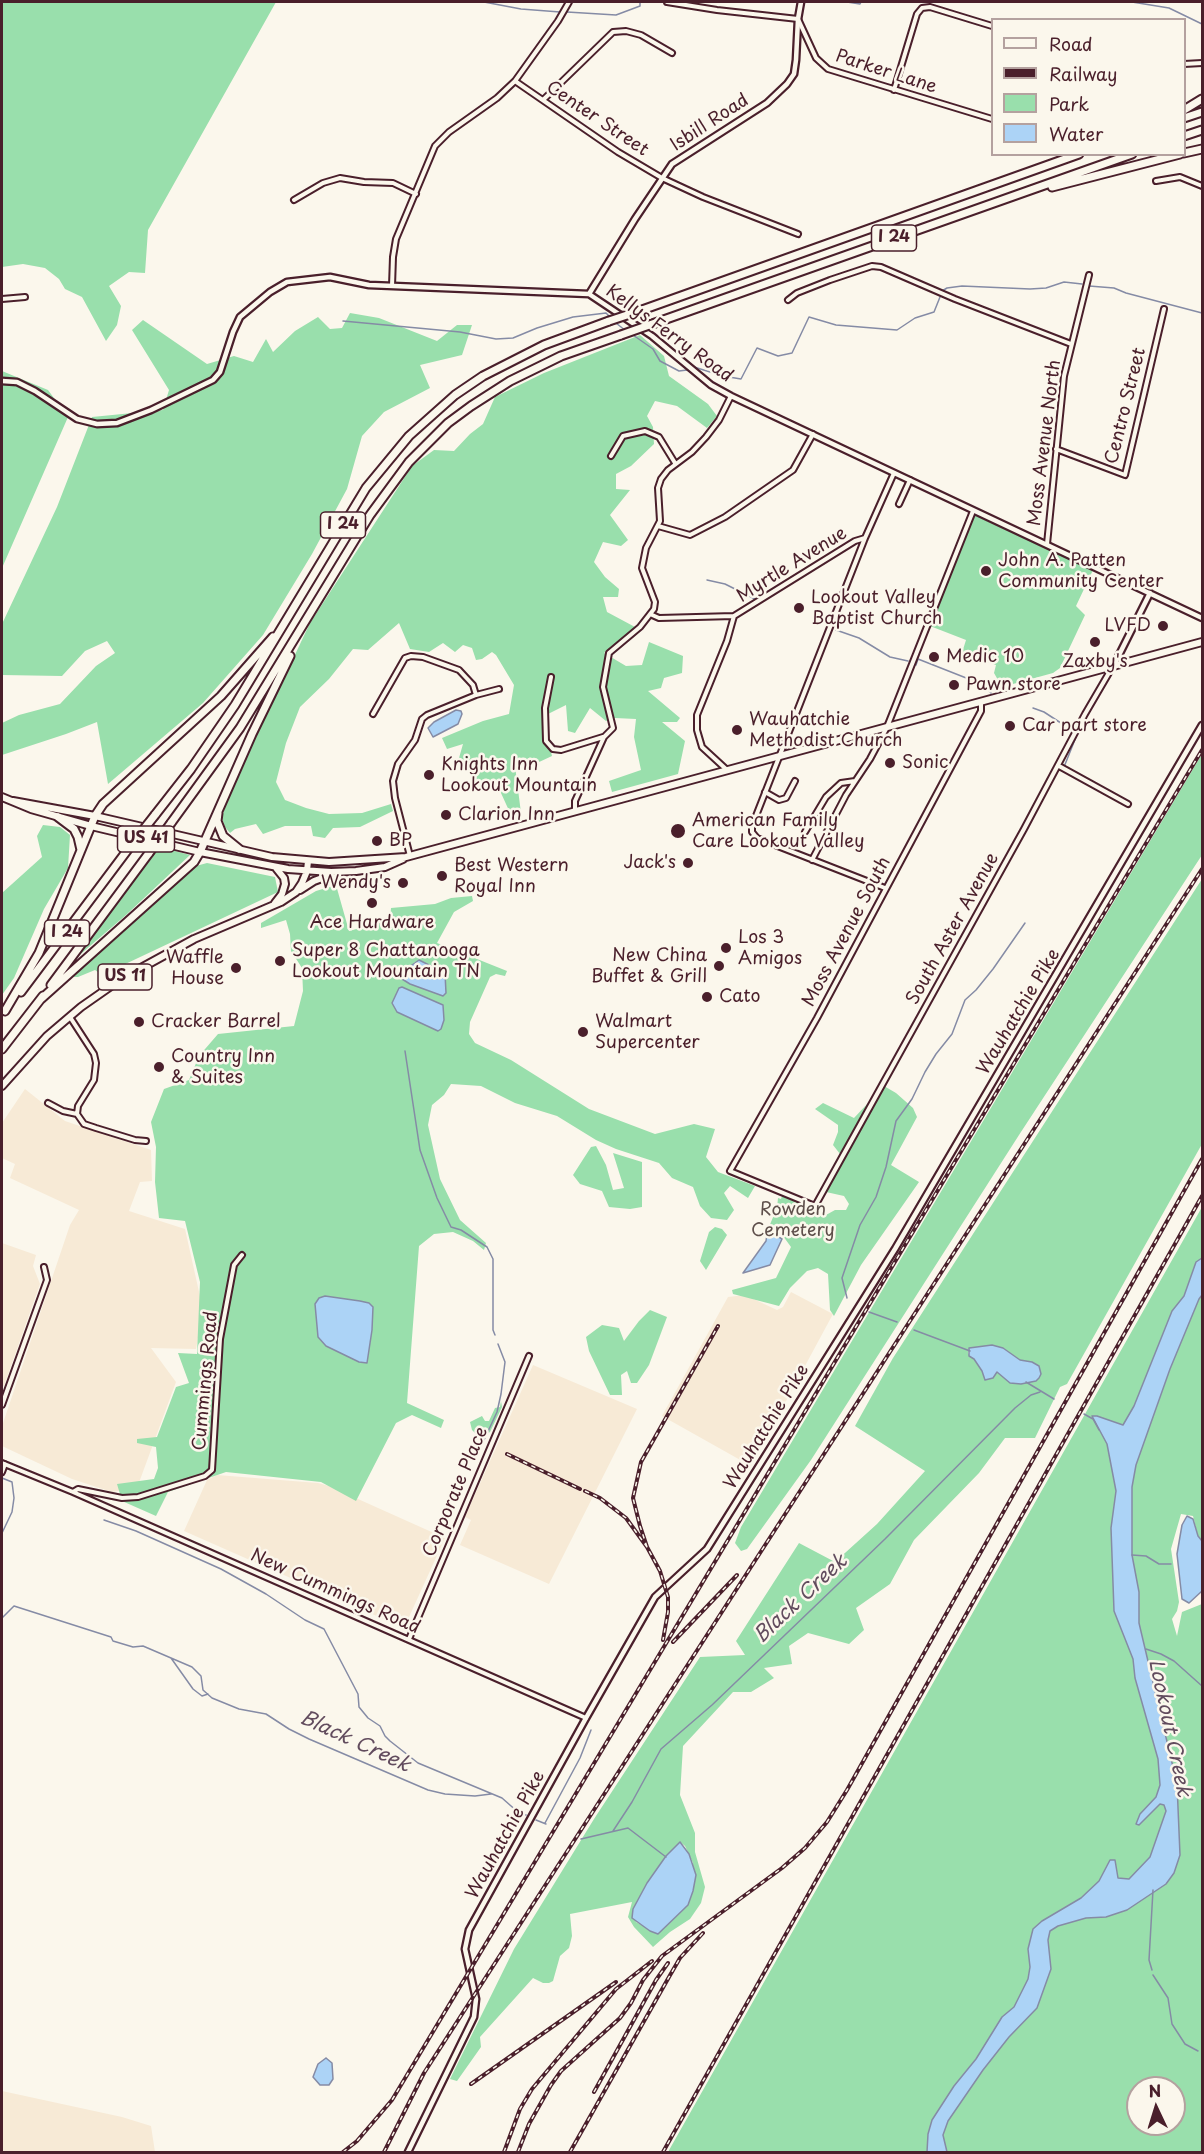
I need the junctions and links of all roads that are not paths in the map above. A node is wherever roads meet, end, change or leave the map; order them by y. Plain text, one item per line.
1 (569, 2) edge
2 (667, 2) edge
3 (801, 2) edge
4 (798, 19) junction
5 (991, 25) edge
6 (672, 53) dead end
7 (1203, 63) edge
8 (1186, 64) edge
9 (514, 81) junction
10 (894, 90) junction
11 (1203, 99) edge
12 (543, 100) junction
13 (1186, 109) edge
14 (1203, 112) edge
15 (991, 118) edge
16 (1186, 118) edge
17 (1203, 130) edge
18 (1186, 136) edge
19 (1203, 149) edge
20 (1186, 153) edge
21 (1073, 156) edge
22 (1126, 156) edge
23 (1172, 156) edge
24 (662, 177) junction
25 (1156, 181) dead end
26 (1203, 186) edge
27 (416, 194) junction
28 (1009, 198) junction
29 (294, 200) dead end
30 (798, 234) dead end
31 (1089, 275) dead end
32 (393, 286) junction
33 (590, 294) junction
34 (25, 297) dead end
35 (2, 299) edge
36 (788, 300) dead end
37 (1164, 309) dead end
38 (1071, 344) junction
39 (2, 381) edge
40 (731, 396) junction
41 (813, 434) junction
42 (1056, 449) junction
43 (611, 456) dead end
44 (675, 464) junction
45 (894, 473) junction
46 (910, 480) junction
47 (899, 504) dead end
48 (973, 511) junction
49 (658, 526) junction
50 (865, 538) junction
51 (1047, 544) junction
52 (1150, 593) junction
53 (650, 614) junction
54 (290, 616) junction
55 (309, 616) junction
56 (734, 616) junction
57 (1203, 618) edge
58 (1203, 642) edge
59 (1114, 664) junction
60 (551, 677) dead end
61 (499, 689) dead end
62 (476, 695) junction
63 (981, 702) junction
64 (373, 714) dead end
65 (1203, 725) edge
66 (886, 727) junction
67 (604, 737) junction
68 (780, 756) junction
69 (1059, 766) junction
70 (727, 770) junction
71 (795, 781) dead end
72 (856, 781) junction
73 (765, 792) junction
74 (2, 797) edge
75 (13, 801) junction
76 (1128, 804) dead end
77 (219, 809) junction
78 (575, 810) junction
79 (95, 816) junction
80 (58, 818) junction
81 (91, 826) junction
82 (805, 832) dead end
83 (204, 842) junction
84 (239, 849) junction
85 (200, 852) junction
86 (81, 855) junction
87 (408, 856) junction
88 (812, 860) junction
89 (308, 861) junction
90 (276, 867) junction
91 (307, 871) junction
92 (340, 872) junction
93 (885, 888) junction
94 (291, 895) junction
95 (273, 905) junction
96 (41, 999) junction
97 (3, 1013) edge
98 (70, 1016) junction
99 (2, 1049) edge
100 (2, 1086) edge
101 (48, 1102) dead end
102 (77, 1114) junction
103 (146, 1140) dead end
104 (730, 1171) joint
105 (242, 1255) dead end
106 (44, 1268) dead end
107 (529, 1356) dead end
108 (2, 1405) edge
109 (3, 1463) edge
110 (2, 1472) edge
111 (73, 1492) junction
112 (409, 1639) junction
113 (586, 1718) junction
114 (408, 2152) edge

1 - 9 street
2 - 4 street
3 - 4 street, Isbill Road
4 - 10 street, Parker Lane
4 - 24 street, Isbill Road
5 - 10 street
6 - 12 street
7 - 8 street
9 - 12 street, Center Street
9 - 27 street
10 - 15 street, Parker Lane
11 - 13 highway
12 - 24 street, Center Street
14 - 16 highway
17 - 18 highway
19 - 20 highway
21 - 54 highway, I 24, bridge
22 - 28 highway, I 24
23 - 28 highway
24 - 30 street, Center Street
24 - 33 street, Isbill Road
25 - 26 street
27 - 29 street
27 - 32 street
28 - 55 highway, I 24, bridge
31 - 38 street, Moss Avenue North
32 - 33 street, Kellys Ferry Road
32 - 39 street, Kellys Ferry Road
33 - 40 street, Kellys Ferry Road
34 - 35 street
36 - 38 street
37 - 42 street, Centro Street
38 - 42 street, Moss Avenue North
40 - 41 street, Kellys Ferry Road
40 - 44 street
41 - 45 street, Kellys Ferry Road
41 - 49 street
42 - 51 street, Moss Avenue North
43 - 44 street
44 - 49 street
45 - 46 street, Kellys Ferry Road
45 - 50 street
46 - 47 street
46 - 48 street, Kellys Ferry Road
48 - 51 street, Kellys Ferry Road
48 - 66 street
49 - 53 street
50 - 56 street, Myrtle Avenue
50 - 68 street
51 - 52 street, Kellys Ferry Road
52 - 57 street, Kellys Ferry Road
52 - 59 street
53 - 56 street, Myrtle Avenue
53 - 67 street
54 - 79 highway
54 - 97 highway, I 24, bridge
55 - 77 highway
55 - 96 highway, I 24, bridge
56 - 70 street, Myrtle Avenue
58 - 59 main road
59 - 63 main road
59 - 69 street, South Aster Avenue
60 - 67 street
61 - 62 street
62 - 64 street
62 - 87 street
63 - 66 main road
63 - 93 street, Moss Avenue South
65 - 113 street, Wauhatchie Pike
66 - 68 main road
66 - 72 street
67 - 78 street
68 - 70 main road
68 - 73 street
69 - 76 street
69 - 104 street, South Aster Avenue
70 - 78 main road
71 - 73 street
72 - 82 street
72 - 88 street
73 - 88 street
74 - 75 main road, US 41
75 - 79 main road, US 41
75 - 80 main road, US 41
77 - 83 highway
77 - 84 highway
78 - 87 main road
79 - 81 highway
79 - 83 main road, US 41
80 - 81 main road, US 41
80 - 86 highway
81 - 85 main road, US 41
81 - 86 highway
83 - 84 main road, US 41
83 - 85 highway
84 - 89 main road, US 41
85 - 90 main road, US 41
85 - 96 highway
86 - 97 highway
87 - 89 main road, US 41
87 - 92 main road, US 41
88 - 93 street
89 - 91 main road, US 11
90 - 91 main road, US 41
90 - 95 main road
91 - 92 main road, US 41
91 - 94 main road, US 11
92 - 94 main road
93 - 104 street, Moss Avenue South
94 - 95 main road, US 11
95 - 98 main road, US 11
96 - 99 highway, I 24
98 - 100 main road, US 11
98 - 102 street
101 - 102 street
102 - 103 street
105 - 111 street, Cummings Road
106 - 108 street
107 - 112 street, Corporate Place
109 - 110 street
109 - 111 street, Cummings Road
111 - 112 street, New Cummings Road
112 - 113 street, New Cummings Road
113 - 114 street, Wauhatchie Pike

